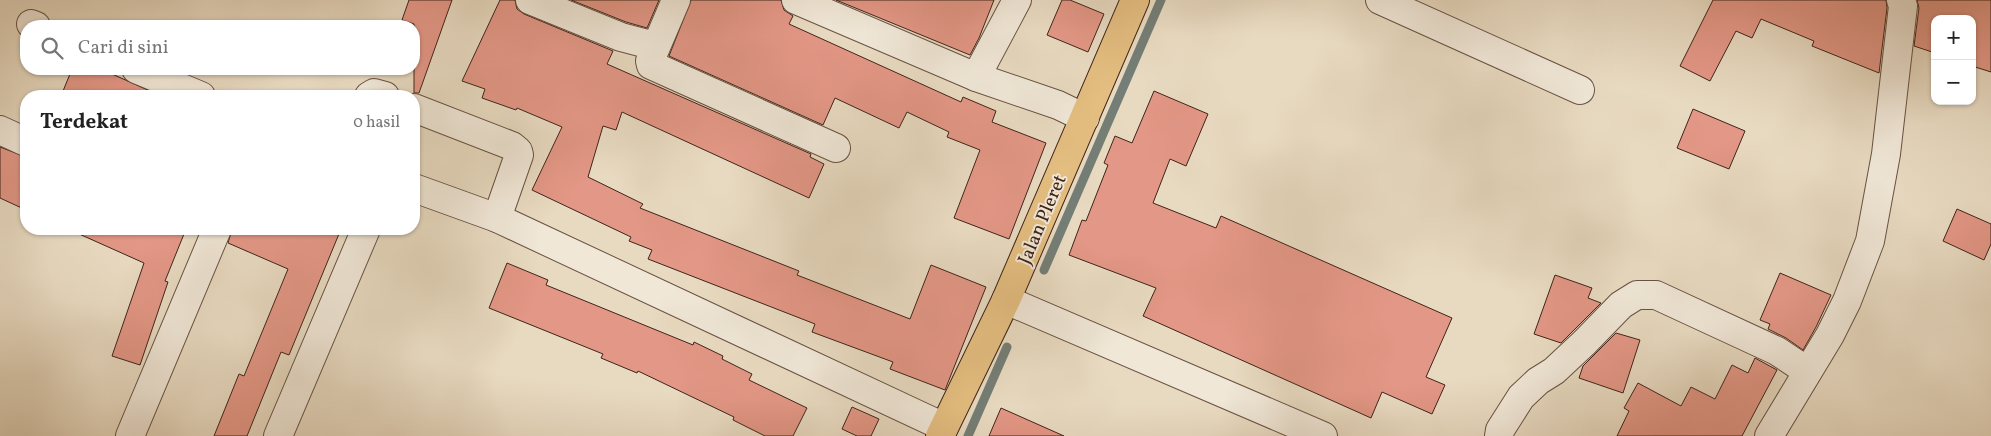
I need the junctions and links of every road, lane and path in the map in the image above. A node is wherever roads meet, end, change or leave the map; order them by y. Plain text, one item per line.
1 (530, 0) edge
2 (676, 0) edge
3 (796, 0) edge
4 (1017, 0) edge
5 (1136, 0) edge
6 (1380, 0) edge
7 (1901, 0) edge
8 (656, 46) junction
9 (150, 75) edge
10 (976, 77) junction
11 (187, 90) edge
12 (1580, 90) dead end
13 (420, 110) edge
14 (1085, 118) junction
15 (0, 130) edge
16 (20, 139) edge
17 (836, 148) dead end
18 (420, 190) edge
19 (498, 218) junction
20 (214, 235) edge
21 (363, 235) edge
22 (1006, 300) junction
23 (1807, 371) junction
24 (942, 431) edge
25 (130, 436) edge
26 (278, 436) edge
27 (1323, 436) edge
28 (1498, 436) edge
29 (1769, 436) edge

1 - 8 street
2 - 8 street
3 - 10 street
4 - 10 street
5 - 14 main road, Jalan Pleret
6 - 12 street
7 - 23 street
8 - 17 street
9 - 11 street
10 - 14 street
13 - 19 street
14 - 22 main road, Jalan Pleret
15 - 16 street
18 - 19 street
19 - 24 street
20 - 25 street
21 - 26 street
22 - 24 main road, Jalan Pleret
22 - 27 street
23 - 28 street
23 - 29 street

